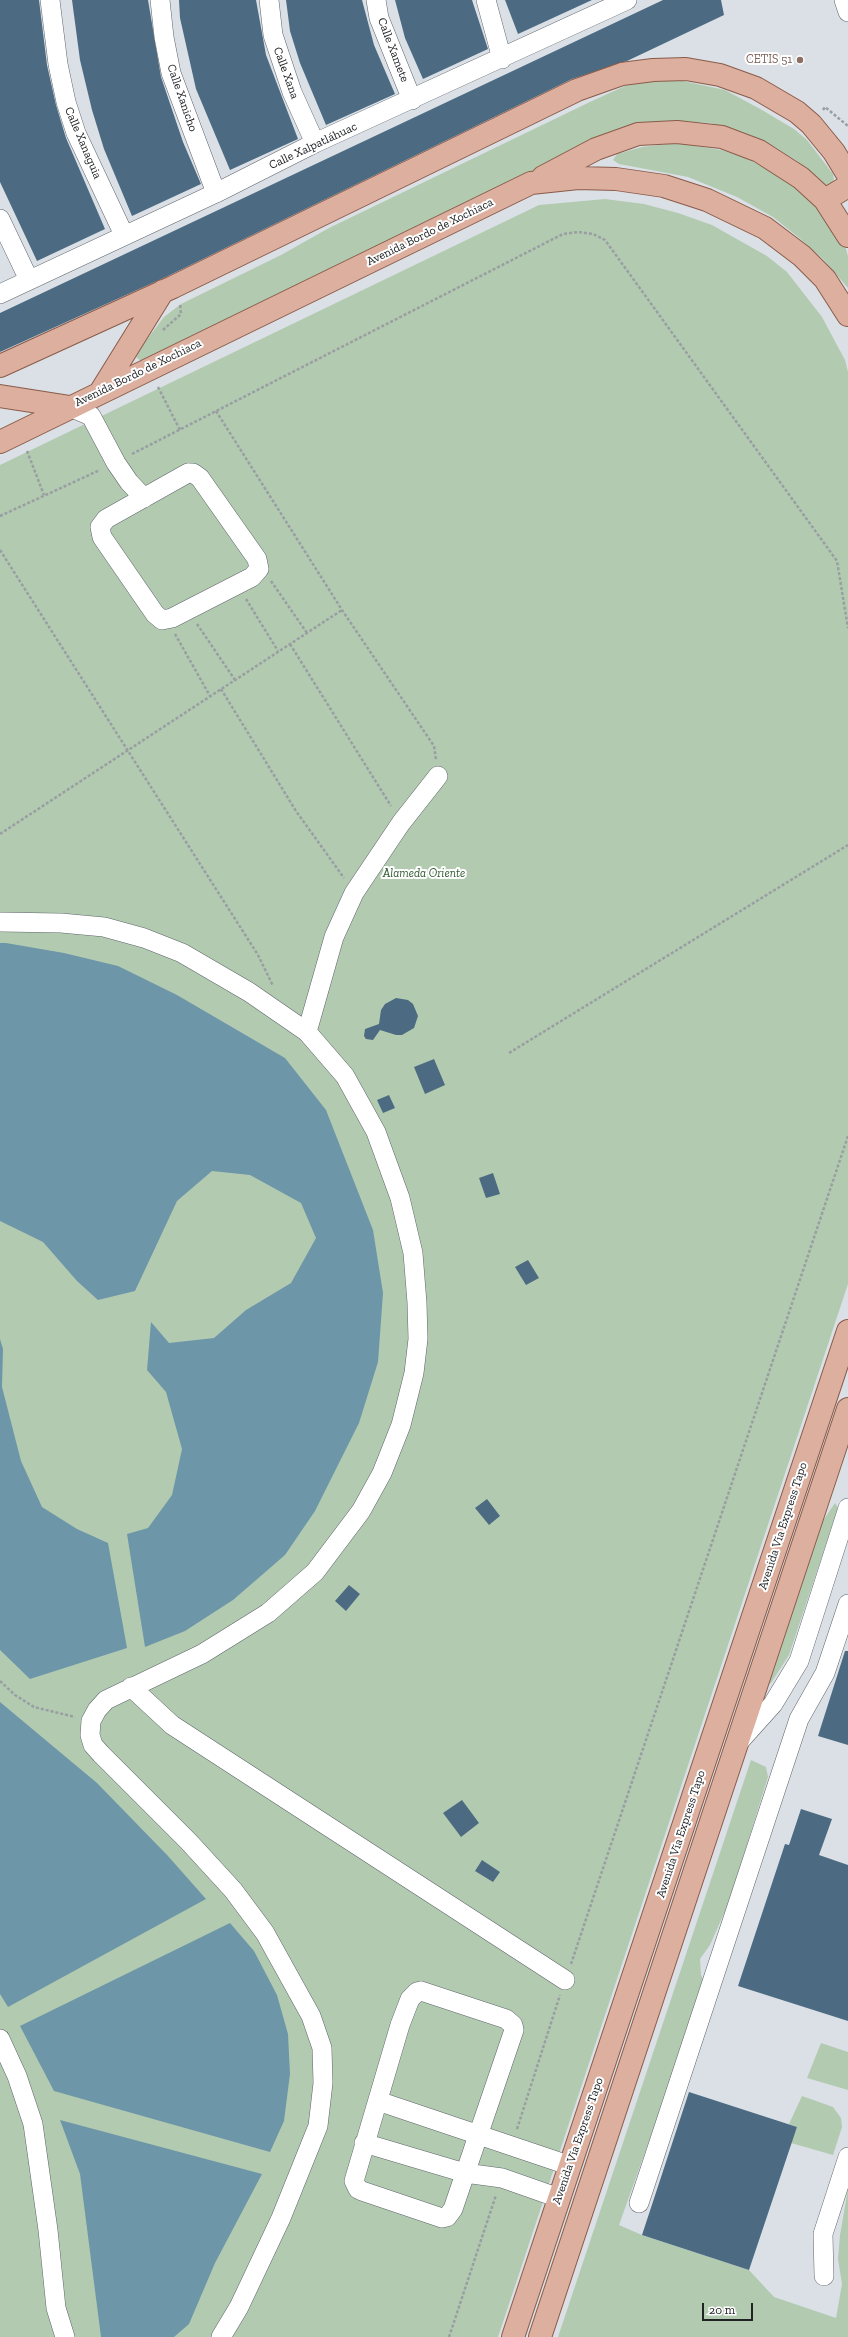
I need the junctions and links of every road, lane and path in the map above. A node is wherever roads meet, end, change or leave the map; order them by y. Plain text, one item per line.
1 (50, 0) edge
2 (160, 0) edge
3 (269, 0) edge
4 (376, 0) edge
5 (486, 0) edge
6 (627, 0) edge
7 (844, 0) edge
8 (606, 4) edge
9 (848, 12) edge
10 (502, 59) junction
11 (412, 100) junction
12 (315, 143) junction
13 (848, 175) edge
14 (531, 183) junction
15 (848, 186) edge
16 (216, 193) junction
17 (825, 200) junction
18 (0, 219) edge
19 (124, 235) junction
20 (848, 236) edge
21 (29, 280) junction
22 (163, 291) junction
23 (0, 294) edge
24 (848, 315) edge
25 (0, 366) edge
26 (101, 391) junction
27 (0, 396) edge
28 (70, 407) junction
29 (216, 411) junction
30 (91, 416) junction
31 (0, 442) edge
32 (116, 463) junction
33 (144, 498) junction
34 (0, 516) edge
35 (0, 550) edge
36 (259, 569) junction
37 (237, 585) junction
38 (188, 610) junction
39 (342, 610) junction
40 (167, 620) junction
41 (848, 628) edge
42 (307, 633) junction
43 (290, 644) junction
44 (278, 651) junction
45 (235, 680) junction
46 (221, 689) junction
47 (210, 696) junction
48 (128, 749) junction
49 (438, 776) joint
50 (401, 823) junction
51 (0, 834) edge
52 (848, 845) edge
53 (354, 892) junction
54 (0, 922) edge
55 (274, 989) dead end
56 (307, 1032) junction
57 (509, 1053) dead end
58 (848, 1136) edge
59 (848, 1330) edge
60 (848, 1409) edge
61 (848, 1508) edge
62 (848, 1604) edge
63 (0, 1681) edge
64 (131, 1687) junction
65 (91, 1721) junction
66 (737, 1744) junction
67 (565, 1980) junction
68 (0, 2038) edge
69 (378, 2101) junction
70 (477, 2135) junction
71 (364, 2143) junction
72 (511, 2146) junction
73 (848, 2157) edge
74 (571, 2166) junction
75 (465, 2173) junction
76 (502, 2178) junction
77 (559, 2198) junction
78 (639, 2203) dead end
79 (824, 2276) dead end
80 (65, 2337) edge
81 (221, 2337) edge
82 (449, 2337) edge
83 (513, 2337) edge
84 (540, 2337) edge

1 - 19 street, Calle Xanaguia
2 - 16 street, Calle Xanicho
3 - 12 street, Calle Xana
4 - 11 street, Calle Xamete
5 - 10 street
6 - 8 street, Calle Xalpatláhuac
7 - 9 street
8 - 10 street, Calle Xalpatláhuac
10 - 11 street, Calle Xalpatláhuac
11 - 12 street, Calle Xalpatláhuac
12 - 16 street, Calle Xalpatláhuac
13 - 22 main road
14 - 17 main road
14 - 24 main road, Avenida Bordo de Xochiaca
14 - 26 main road, Avenida Bordo de Xochiaca
15 - 17 main road
16 - 19 street, Calle Xalpatláhuac
17 - 20 main road
18 - 21 street
19 - 21 street, Calle Xalpatláhuac
21 - 23 street, Calle Xalpatláhuac
22 - 25 main road
22 - 26 main road
26 - 28 main road, Avenida Bordo de Xochiaca
26 - 30 street
27 - 28 main road
28 - 30 street
28 - 31 main road, Avenida Bordo de Xochiaca
29 - 32 path
29 - 39 path
29 - 41 path
30 - 32 street
32 - 33 street
32 - 34 path
33 - 36 street
33 - 40 street
35 - 48 path
36 - 37 street
36 - 42 path
37 - 38 street
37 - 44 path
38 - 40 street
38 - 45 path
39 - 42 path
39 - 49 path
40 - 47 path
42 - 43 path
43 - 44 path
43 - 50 path
44 - 45 path
45 - 46 path
46 - 47 path
46 - 53 path
47 - 48 path
48 - 51 path
48 - 55 path
49 - 50 street
50 - 53 street
52 - 57 path
53 - 56 street
54 - 56 street
56 - 64 street
58 - 67 path
59 - 74 main road, Avenida Vía Express Tapo
60 - 66 main road, Avenida Vía Express Tapo
61 - 66 street
62 - 78 street
63 - 65 path
64 - 65 street
64 - 67 street
65 - 81 street
66 - 84 main road, Avenida Vía Express Tapo
67 - 72 path
68 - 80 street
69 - 70 street
69 - 70 street
69 - 71 street
70 - 72 street
70 - 75 street
71 - 75 street
71 - 75 street
72 - 74 street
73 - 79 street
74 - 77 main road, Avenida Vía Express Tapo
75 - 76 street
76 - 77 street
76 - 82 path
77 - 83 main road, Avenida Vía Express Tapo

